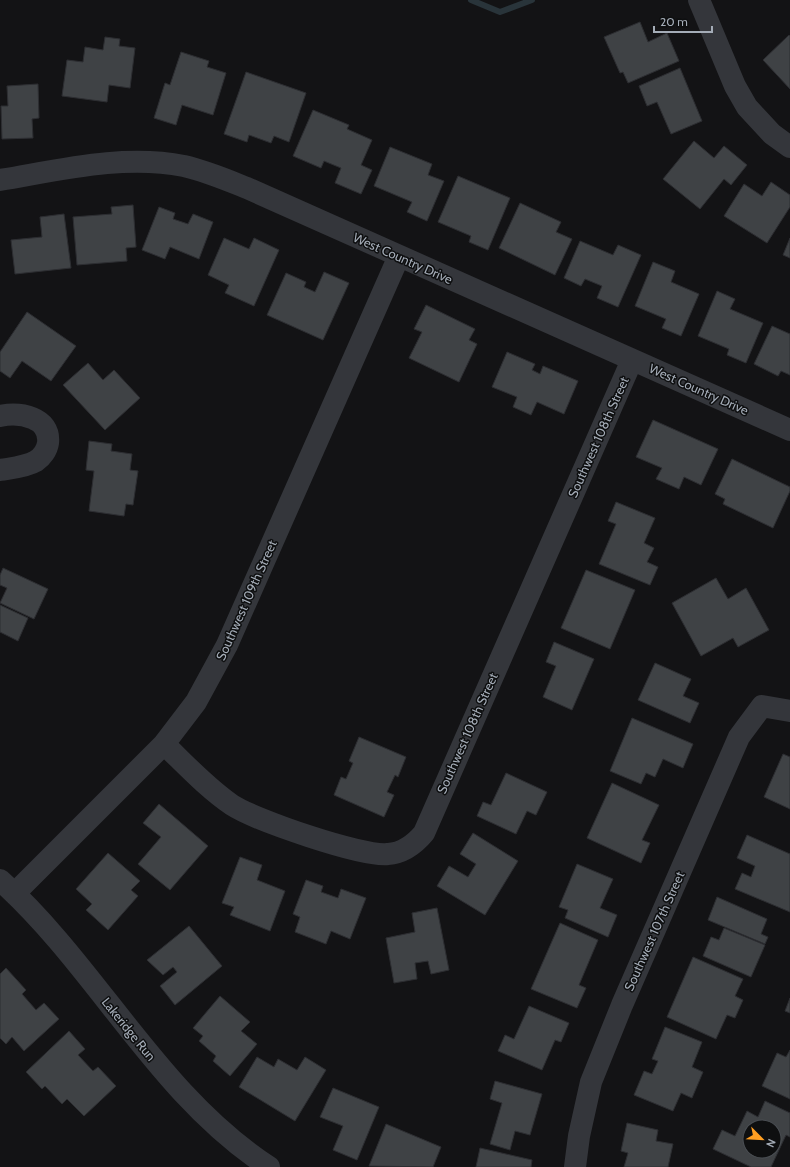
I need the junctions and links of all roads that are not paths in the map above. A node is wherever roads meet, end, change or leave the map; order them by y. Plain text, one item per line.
1 (702, 8) edge
2 (790, 147) edge
3 (0, 180) edge
4 (399, 256) junction
5 (632, 360) junction
6 (0, 416) edge
7 (790, 430) edge
8 (0, 470) edge
9 (790, 710) edge
10 (164, 744) junction
11 (7, 886) edge
12 (269, 1167) edge
13 (575, 1167) edge

1 - 2 street
3 - 4 street, West Country Drive
4 - 5 street, West Country Drive
4 - 10 street, Southwest 109th Street
5 - 7 street, West Country Drive
5 - 10 street, Southwest 108th Street
6 - 8 street
9 - 13 street, Southwest 107th Street
10 - 11 street, Southwest 109th Street
11 - 12 street, Lakeridge Run

